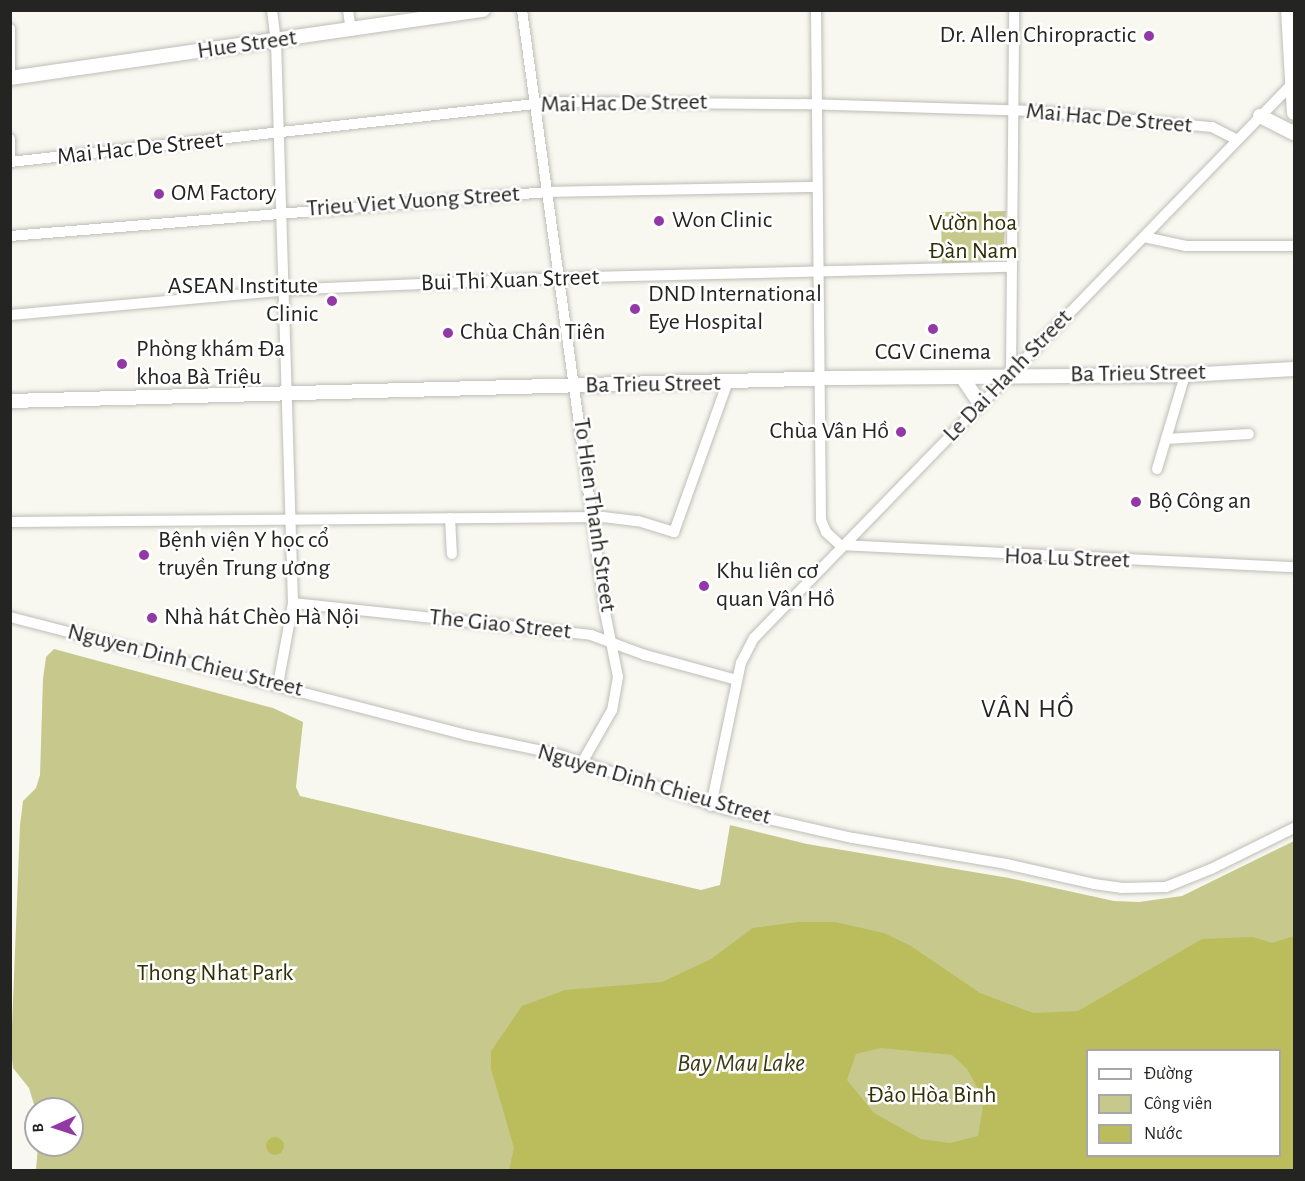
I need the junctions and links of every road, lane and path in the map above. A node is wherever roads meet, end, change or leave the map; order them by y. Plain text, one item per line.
1 (272, 10) edge
2 (348, 10) edge
3 (483, 10) edge
4 (522, 10) edge
5 (816, 10) edge
6 (1014, 10) edge
7 (1288, 10) edge
8 (10, 29) edge
9 (351, 32) junction
10 (276, 41) junction
11 (10, 69) edge
12 (10, 78) edge
13 (1293, 83) edge
14 (532, 105) junction
15 (816, 105) junction
16 (1013, 111) junction
17 (1294, 113) edge
18 (1260, 116) junction
19 (1294, 133) edge
20 (278, 134) junction
21 (10, 139) edge
22 (1236, 139) junction
23 (10, 160) edge
24 (816, 187) junction
25 (548, 192) junction
26 (280, 212) junction
27 (10, 236) edge
28 (1144, 237) junction
29 (1294, 246) edge
30 (1010, 267) junction
31 (817, 273) junction
32 (560, 278) junction
33 (281, 291) junction
34 (10, 315) edge
35 (1294, 369) edge
36 (1011, 375) junction
37 (1185, 375) junction
38 (962, 377) junction
39 (818, 379) junction
40 (728, 384) junction
41 (576, 387) junction
42 (286, 395) junction
43 (10, 401) edge
44 (980, 404) junction
45 (1249, 434) dead end
46 (1166, 439) junction
47 (1157, 469) dead end
48 (290, 517) junction
49 (593, 517) junction
50 (450, 518) junction
51 (10, 522) edge
52 (840, 545) junction
53 (452, 554) dead end
54 (1294, 567) edge
55 (293, 603) junction
56 (10, 617) edge
57 (612, 642) junction
58 (737, 680) junction
59 (278, 685) junction
60 (584, 761) junction
61 (711, 806) junction
62 (1294, 828) edge

1 - 10 street
2 - 9 street
3 - 9 main road, Hue Street
4 - 14 street, To Hien Thanh Street
5 - 15 street
6 - 16 street
7 - 13 main road
8 - 11 street
9 - 10 main road, Hue Street
10 - 12 main road, Hue Street
10 - 20 street
13 - 17 main road
13 - 18 street, Le Dai Hanh Street
14 - 15 street, Mai Hac De Street
14 - 20 street, Mai Hac De Street
14 - 25 street, To Hien Thanh Street
15 - 16 street, Mai Hac De Street
15 - 24 street
16 - 22 street, Mai Hac De Street
16 - 30 street
18 - 19 main road
18 - 22 street, Le Dai Hanh Street
20 - 23 street, Mai Hac De Street
20 - 26 street
21 - 23 street
22 - 28 street, Le Dai Hanh Street
24 - 25 street, Trieu Viet Vuong Street
24 - 31 street
25 - 26 street, Trieu Viet Vuong Street
25 - 32 street, To Hien Thanh Street
26 - 27 street, Trieu Viet Vuong Street
26 - 33 street
28 - 29 street
28 - 36 street, Le Dai Hanh Street
30 - 31 street, Bui Thi Xuan Street
30 - 36 street
31 - 32 street, Bui Thi Xuan Street
31 - 39 street
32 - 33 street, Bui Thi Xuan Street
32 - 41 street, To Hien Thanh Street
33 - 34 street, Bui Thi Xuan Street
33 - 42 street
35 - 37 main road, Ba Trieu Street
36 - 37 main road, Ba Trieu Street
36 - 38 main road, Ba Trieu Street
36 - 44 street, Le Dai Hanh Street
37 - 46 street
38 - 39 main road, Ba Trieu Street
38 - 44 main road
39 - 40 main road, Ba Trieu Street
39 - 52 street
40 - 41 main road, Ba Trieu Street
40 - 49 street
41 - 42 main road, Ba Trieu Street
41 - 49 street, To Hien Thanh Street
42 - 43 main road, Ba Trieu Street
42 - 48 street
44 - 52 street, Le Dai Hanh Street
45 - 46 street
46 - 47 street
48 - 50 street
48 - 51 street
48 - 55 street
49 - 50 street
49 - 57 street, To Hien Thanh Street
50 - 53 street
52 - 54 street, Hoa Lu Street
52 - 58 street, Le Dai Hanh Street
55 - 57 street, The Giao Street
55 - 59 street
56 - 59 street, Nguyen Dinh Chieu Street
57 - 58 street, The Giao Street
57 - 60 street, To Hien Thanh Street
58 - 61 street, Le Dai Hanh Street
59 - 60 street, Nguyen Dinh Chieu Street
60 - 61 street, Nguyen Dinh Chieu Street
61 - 62 street, Nguyen Dinh Chieu Street

